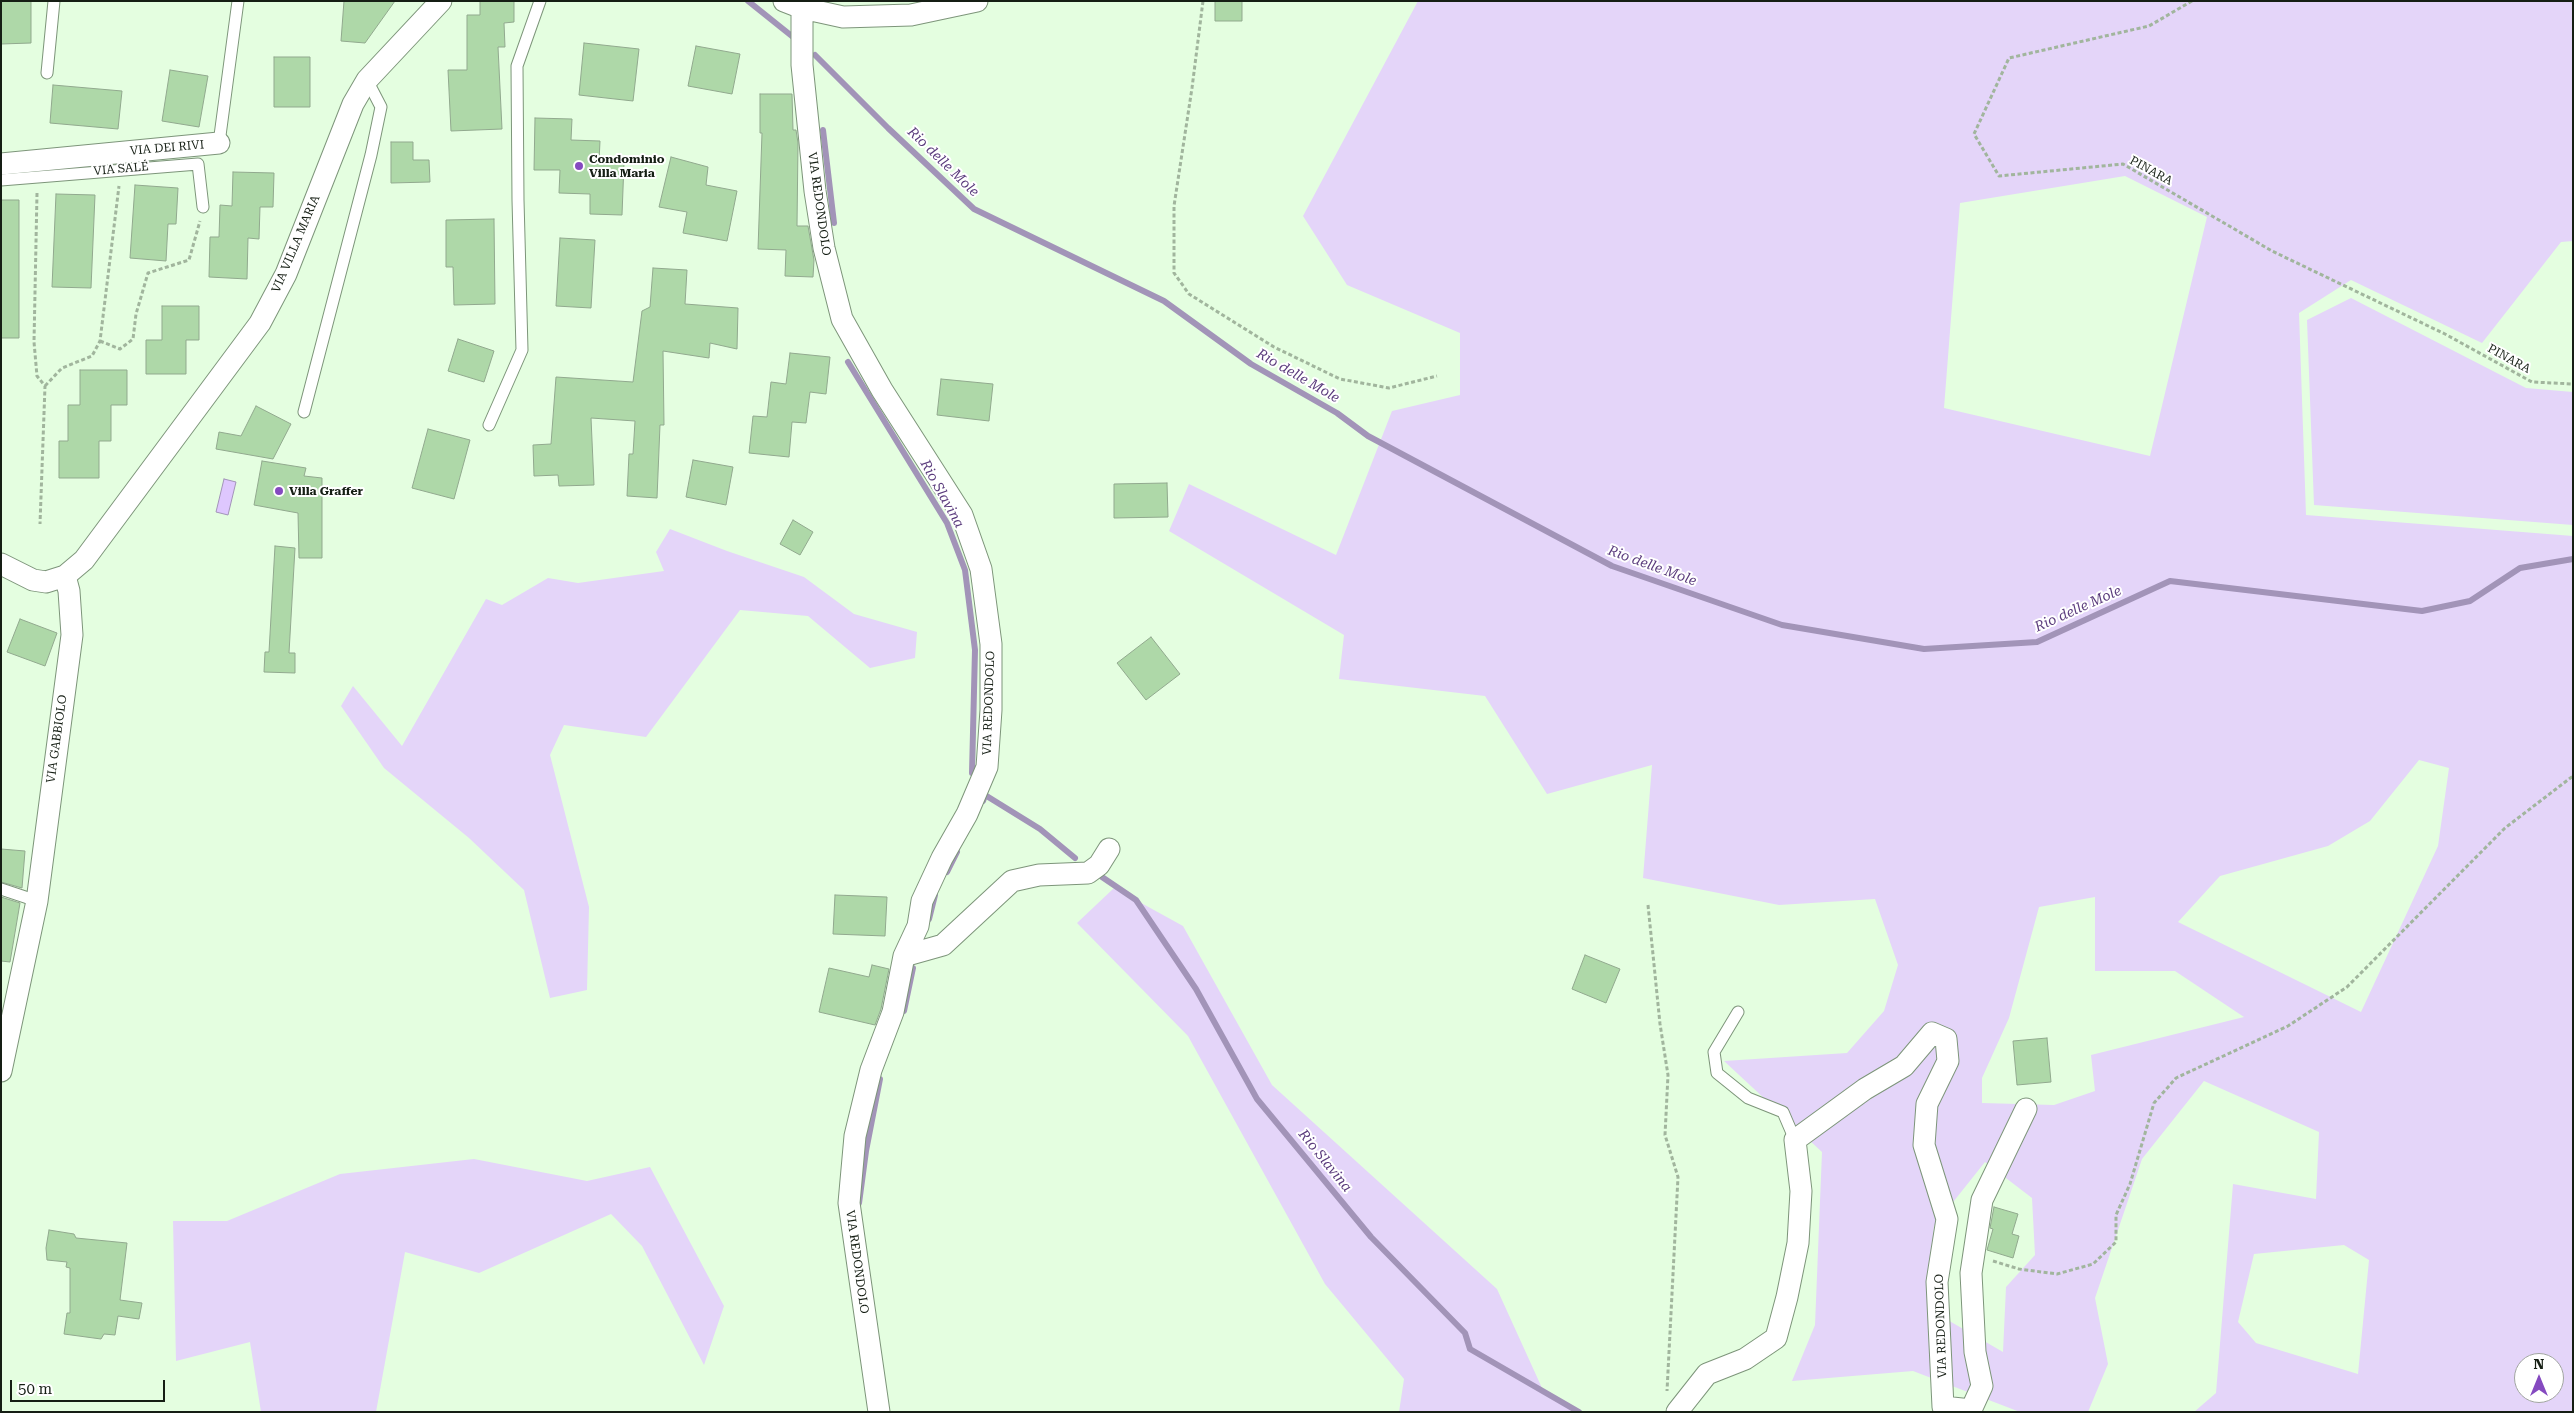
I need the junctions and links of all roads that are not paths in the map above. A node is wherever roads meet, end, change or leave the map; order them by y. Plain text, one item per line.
1 (54, 1) edge
2 (238, 1) edge
3 (441, 1) edge
4 (540, 1) edge
5 (977, 1) edge
6 (792, 5) edge
7 (911, 8) edge
8 (47, 72) dead end
9 (367, 80) junction
10 (219, 143) joint
11 (1, 164) edge
12 (1, 180) edge
13 (203, 208) road end
14 (304, 412) dead end
15 (489, 425) dead end
16 (1, 564) edge
17 (65, 576) junction
18 (1109, 849) dead end
19 (1, 889) edge
20 (37, 901) junction
21 (904, 956) junction
22 (1738, 1012) dead end
23 (1, 1070) edge
24 (2026, 1109) dead end
25 (1795, 1140) junction
26 (1943, 1409) edge
27 (879, 1412) edge
28 (1677, 1412) edge

1 - 8 lane
2 - 10 lane, VIA DEI RIVI
3 - 9 street, VIA VILLA MARIA
4 - 15 lane
5 - 7 street
6 - 7 street
6 - 21 street, VIA REDONDOLO
9 - 14 lane
9 - 17 street, VIA VILLA MARIA
10 - 11 street, VIA DEI RIVI
12 - 13 lane, VIA SALÉ
16 - 17 street
17 - 20 street, VIA GABBIOLO
18 - 21 street
19 - 20 lane
20 - 23 street, VIA GABBIOLO
21 - 27 street, VIA REDONDOLO
22 - 25 lane
24 - 26 street, VIA REDONDOLO
25 - 26 street, VIA REDONDOLO
25 - 28 street

